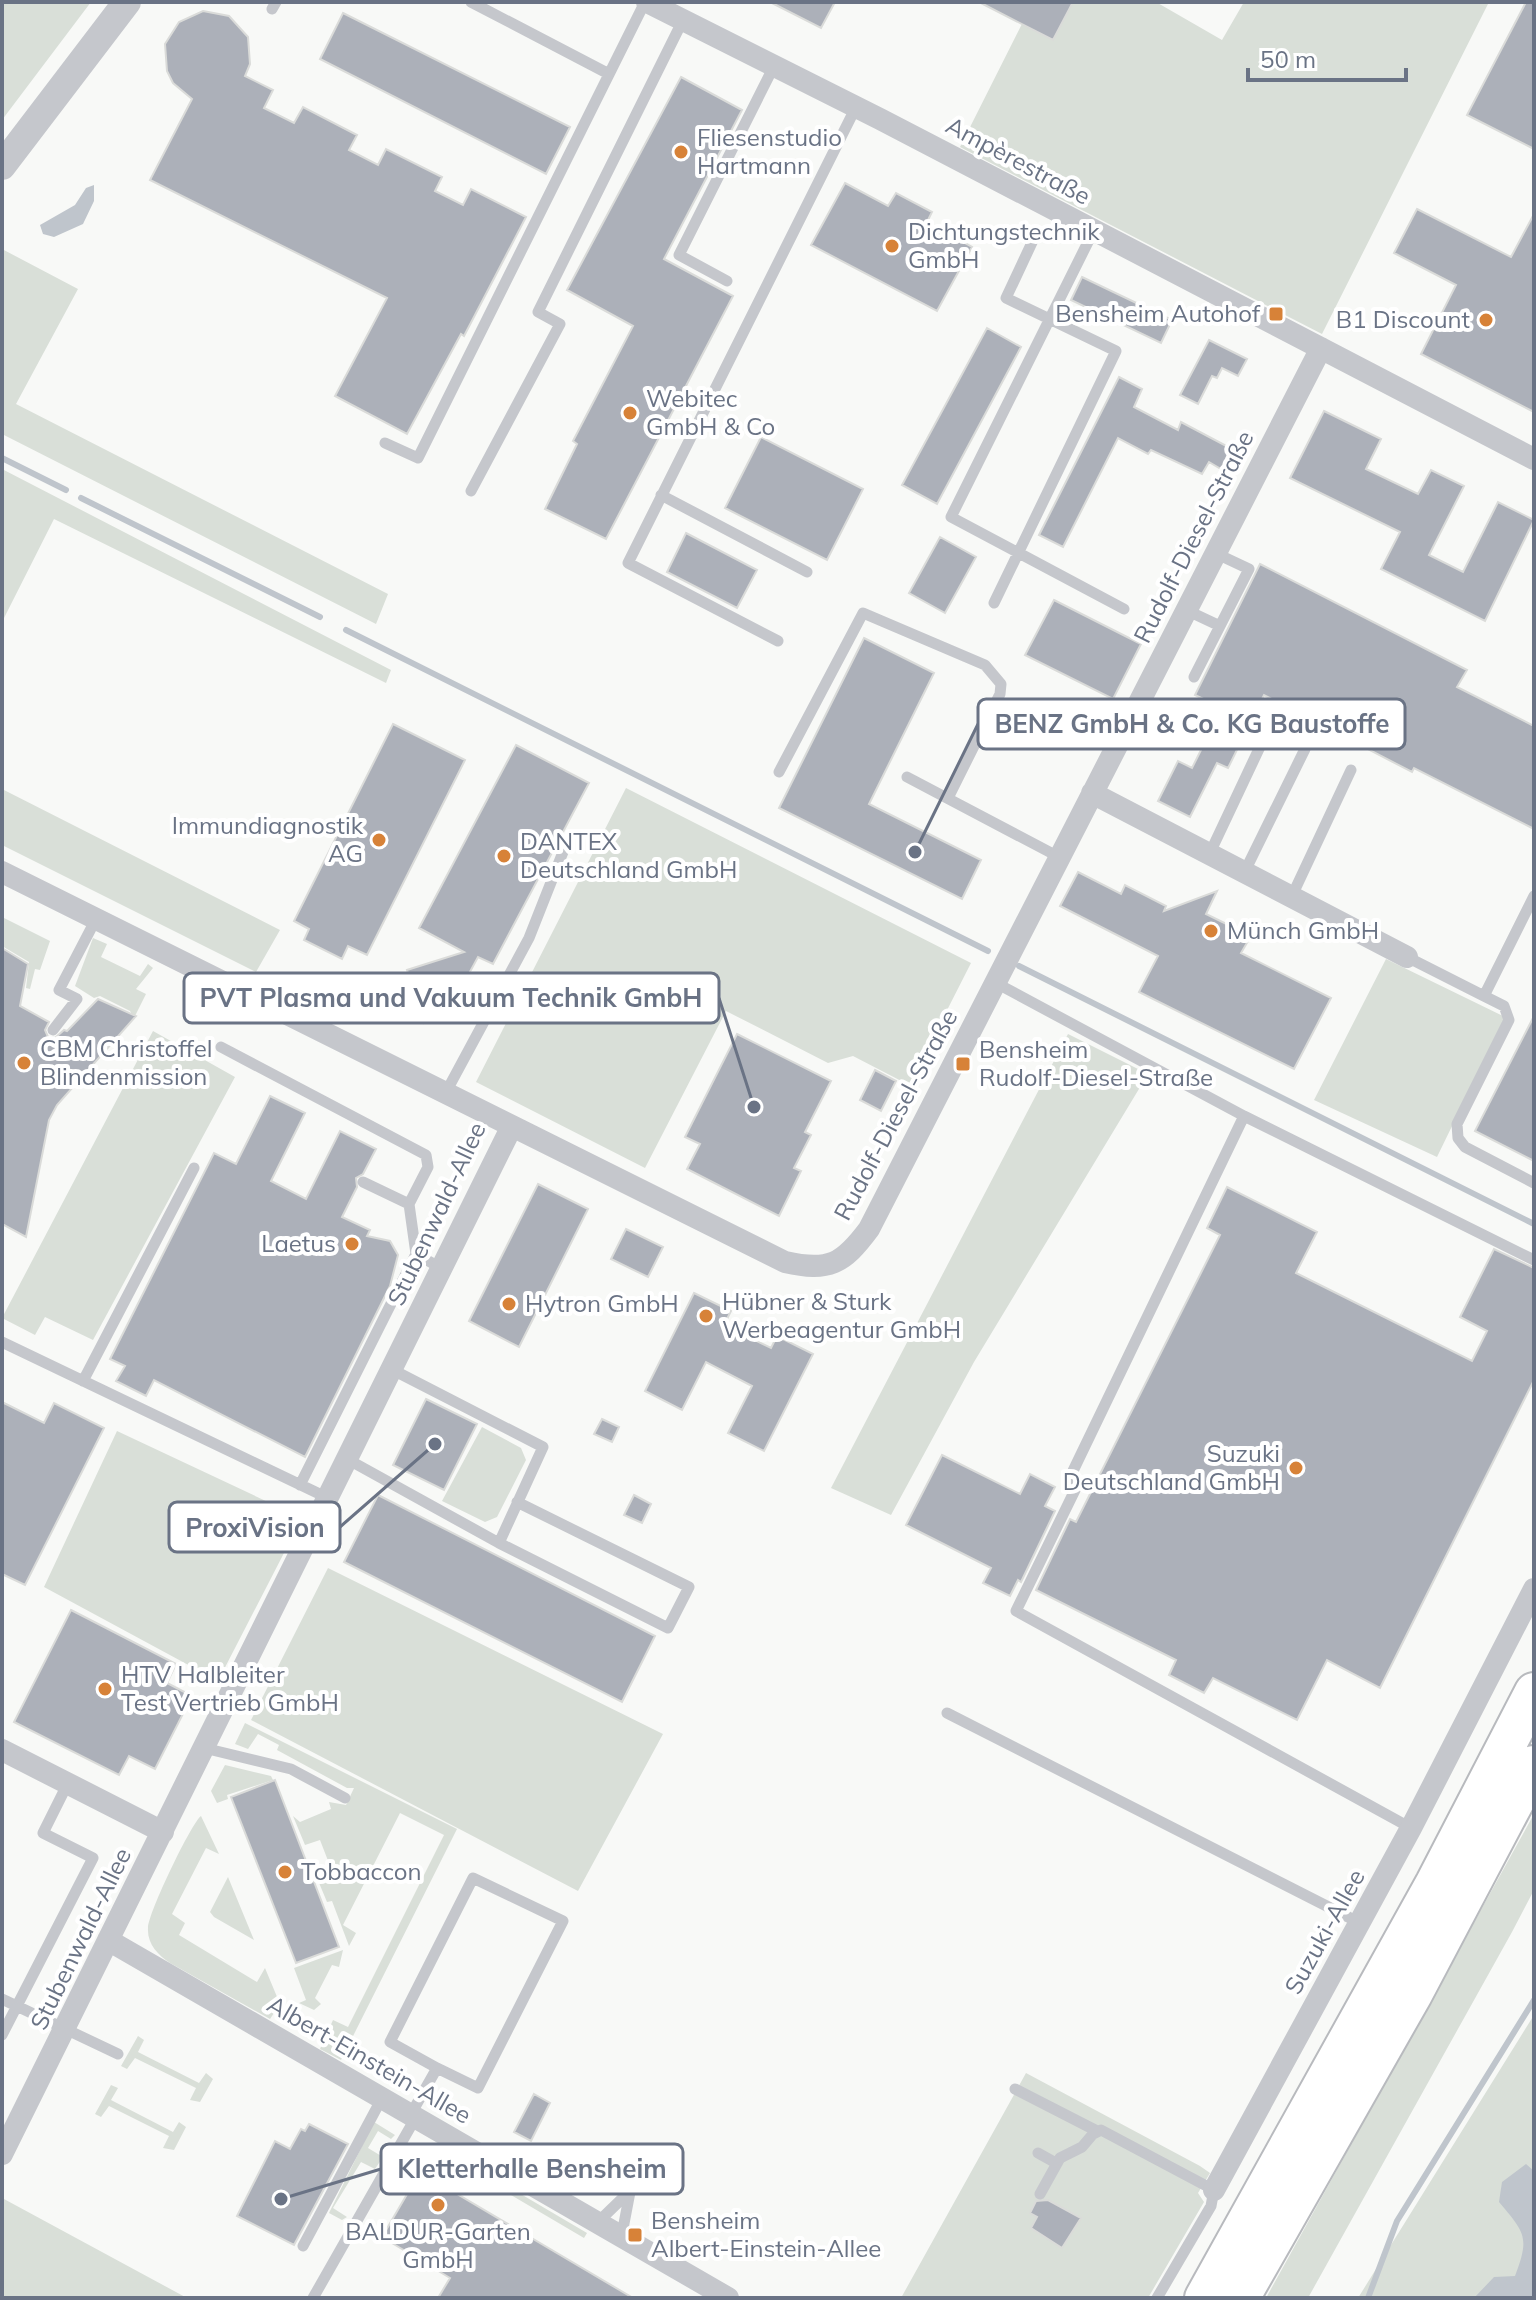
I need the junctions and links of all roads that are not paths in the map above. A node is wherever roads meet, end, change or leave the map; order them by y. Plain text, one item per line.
1 (127, 2) edge
2 (471, 2) edge
3 (646, 2) edge
4 (683, 20) junction
5 (774, 66) junction
6 (609, 74) junction
7 (856, 107) junction
8 (2, 166) edge
9 (1094, 230) junction
10 (1036, 234) dead end
11 (727, 281) dead end
12 (1049, 319) junction
13 (1321, 348) junction
14 (385, 443) dead end
15 (1534, 459) edge
16 (471, 491) dead end
17 (661, 495) junction
18 (1020, 553) junction
19 (1215, 553) junction
20 (807, 572) dead end
21 (994, 603) dead end
22 (1124, 609) dead end
23 (1186, 610) junction
24 (1220, 626) junction
25 (778, 641) dead end
26 (1194, 677) dead end
27 (1266, 734) dead end
28 (1305, 749) dead end
29 (1351, 770) dead end
30 (779, 772) dead end
31 (907, 777) dead end
32 (1092, 793) junction
33 (948, 798) junction
34 (565, 847) dead end
35 (1209, 855) junction
36 (1059, 857) junction
37 (2, 872) edge
38 (1244, 874) junction
39 (1534, 896) edge
40 (1290, 898) junction
41 (96, 919) junction
42 (1407, 957) joint
43 (994, 982) junction
44 (1484, 996) junction
45 (53, 1030) dead end
46 (221, 1047) dead end
47 (445, 1095) junction
48 (1244, 1116) junction
49 (511, 1128) junction
50 (194, 1168) dead end
51 (363, 1182) dead end
52 (1534, 1183) edge
53 (409, 1204) junction
54 (416, 1254) junction
55 (1534, 1260) edge
56 (441, 1268) junction
57 (2, 1342) edge
58 (391, 1369) junction
59 (83, 1381) junction
60 (347, 1459) junction
61 (300, 1485) junction
62 (328, 1498) junction
63 (517, 1502) junction
64 (499, 1543) junction
65 (1534, 1589) edge
66 (1534, 1692) edge
67 (947, 1713) dead end
68 (204, 1748) junction
69 (2, 1750) edge
70 (1534, 1765) edge
71 (68, 1783) junction
72 (345, 1798) dead end
73 (1411, 1828) junction
74 (163, 1832) junction
75 (1360, 1923) junction
76 (108, 1940) junction
77 (2, 1999) edge
78 (17, 2006) junction
79 (66, 2028) junction
80 (2, 2035) edge
81 (118, 2054) dead end
82 (437, 2068) junction
83 (1015, 2089) dead end
84 (382, 2098) junction
85 (414, 2115) junction
86 (1097, 2131) junction
87 (1038, 2153) dead end
88 (2, 2154) edge
89 (1056, 2163) junction
90 (1214, 2190) junction
91 (1040, 2194) dead end
92 (599, 2221) junction
93 (622, 2234) junction
94 (303, 2246) dead end
95 (313, 2298) edge
96 (728, 2298) edge
97 (1157, 2298) edge
98 (1204, 2298) edge
99 (1240, 2298) edge

1 - 8 street
2 - 6 lane
3 - 4 street, Ampèrestraße
3 - 6 lane
4 - 5 street, Ampèrestraße
4 - 16 lane
5 - 7 street, Ampèrestraße
5 - 11 lane
6 - 14 lane
7 - 9 street, Ampèrestraße
7 - 17 lane
9 - 12 lane
9 - 13 street, Ampèrestraße
10 - 12 lane
12 - 18 lane
12 - 18 lane
13 - 15 street, Ampèrestraße
13 - 19 street, Rudolf-Diesel-Straße
17 - 20 lane
17 - 25 lane
18 - 21 lane
18 - 22 lane
19 - 23 street, Rudolf-Diesel-Straße
19 - 24 lane
23 - 24 lane
23 - 32 street, Rudolf-Diesel-Straße
24 - 26 lane
27 - 35 lane
28 - 38 lane
29 - 40 lane
30 - 33 lane
31 - 33 lane
32 - 35 street
32 - 36 street, Rudolf-Diesel-Straße
33 - 36 lane
34 - 47 lane
35 - 38 street
36 - 43 street, Rudolf-Diesel-Straße
37 - 41 street, Stubenwald-Allee
38 - 40 street
39 - 44 lane
40 - 42 street
41 - 45 lane
41 - 47 street, Stubenwald-Allee
42 - 44 lane
43 - 48 lane
43 - 49 street, Rudolf-Diesel-Straße
44 - 52 lane
46 - 53 lane
47 - 49 street, Stubenwald-Allee
48 - 55 lane
48 - 73 lane
49 - 56 street, Stubenwald-Allee
50 - 59 lane
51 - 53 lane
53 - 54 lane
54 - 56 lane
54 - 61 lane
56 - 58 street, Stubenwald-Allee
57 - 59 lane
58 - 60 street, Stubenwald-Allee
58 - 63 lane
59 - 61 lane
60 - 62 street, Stubenwald-Allee
60 - 64 lane
61 - 62 lane
62 - 68 street, Stubenwald-Allee
63 - 64 lane
63 - 64 lane
65 - 73 street, Suzuki-Allee
66 - 98 highway
67 - 75 lane
68 - 72 lane
68 - 74 street, Stubenwald-Allee
69 - 71 street, Stubenwald-Allee
70 - 99 highway
71 - 74 street, Stubenwald-Allee
71 - 78 lane
73 - 75 street, Suzuki-Allee
74 - 76 street, Stubenwald-Allee
75 - 90 street, Suzuki-Allee
76 - 79 street, Stubenwald-Allee
76 - 84 street, Albert-Einstein-Allee
77 - 78 lane
78 - 79 lane
78 - 80 lane
79 - 81 lane
79 - 88 street, Stubenwald-Allee
82 - 82 lane
82 - 85 lane
83 - 86 lane
84 - 85 street, Albert-Einstein-Allee
84 - 94 lane
85 - 92 street, Albert-Einstein-Allee
85 - 95 lane
86 - 89 lane
86 - 90 lane
87 - 89 lane
89 - 91 lane
90 - 97 lane, Suzuki-Allee
92 - 93 street, Albert-Einstein-Allee
92 - 93 lane
93 - 96 street, Albert-Einstein-Allee

